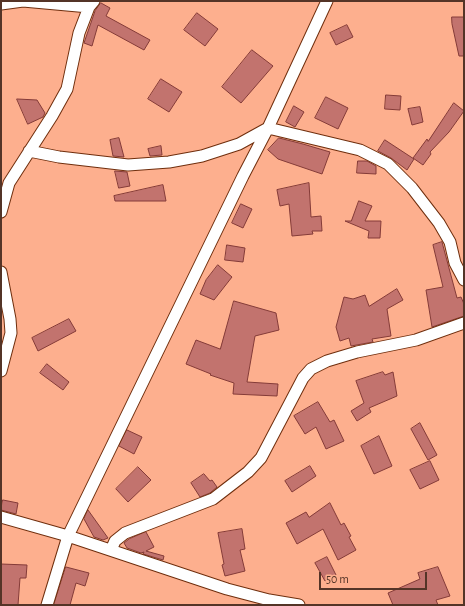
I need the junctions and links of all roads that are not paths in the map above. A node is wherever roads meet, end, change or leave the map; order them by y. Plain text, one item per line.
1 (23, 1) edge
2 (327, 1) edge
3 (1, 4) edge
4 (92, 4) edge
5 (268, 128) junction
6 (29, 150) junction
7 (1, 212) edge
8 (1, 272) edge
9 (464, 280) edge
10 (464, 323) edge
11 (1, 371) edge
12 (1, 517) edge
13 (68, 536) junction
14 (111, 550) junction
15 (269, 603) edge
16 (46, 605) edge
17 (299, 605) edge

1 - 3 street
1 - 4 street
2 - 5 street
4 - 6 street
5 - 6 street
5 - 9 street
5 - 13 street
6 - 7 street
8 - 11 street
10 - 14 street
12 - 13 street
13 - 14 street
13 - 16 street
14 - 15 street
15 - 17 street

